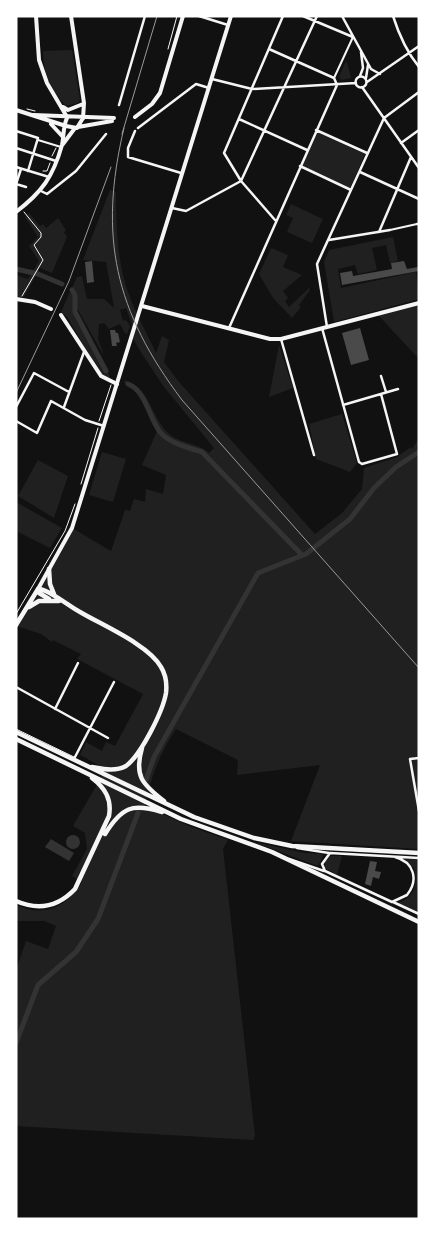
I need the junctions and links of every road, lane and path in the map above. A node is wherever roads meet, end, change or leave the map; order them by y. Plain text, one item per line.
1 (36, 16) edge
2 (71, 16) edge
3 (145, 16) edge
4 (177, 16) edge
5 (183, 16) edge
6 (199, 16) edge
7 (230, 16) edge
8 (283, 16) edge
9 (304, 16) edge
10 (316, 16) edge
11 (342, 16) edge
12 (393, 16) edge
13 (314, 21) junction
14 (228, 24) junction
15 (353, 37) junction
16 (419, 46) edge
17 (269, 49) junction
18 (360, 50) junction
19 (167, 53) dead end
20 (409, 55) junction
21 (297, 62) junction
22 (368, 64) junction
23 (419, 67) edge
24 (380, 74) junction
25 (360, 77) junction
26 (334, 78) junction
27 (212, 79) junction
28 (366, 80) junction
29 (356, 83) junction
30 (336, 85) junction
31 (362, 87) junction
32 (209, 88) junction
33 (285, 88) junction
34 (252, 90) junction
35 (419, 92) edge
36 (84, 103) junction
37 (119, 105) dead end
38 (62, 107) junction
39 (16, 110) edge
40 (33, 116) junction
41 (135, 117) dead end
42 (58, 118) junction
43 (67, 118) junction
44 (77, 118) junction
45 (83, 118) junction
46 (384, 118) junction
47 (239, 119) junction
48 (50, 122) junction
49 (66, 126) junction
50 (77, 128) junction
51 (316, 130) junction
52 (419, 130) edge
53 (16, 131) edge
54 (265, 131) junction
55 (106, 134) dead end
56 (63, 137) junction
57 (38, 139) junction
58 (402, 143) junction
59 (59, 145) junction
60 (16, 148) edge
61 (307, 150) junction
62 (33, 154) junction
63 (368, 154) junction
64 (411, 157) junction
65 (48, 158) junction
66 (56, 161) junction
67 (300, 166) junction
68 (16, 167) edge
69 (21, 168) junction
70 (419, 168) edge
71 (28, 170) junction
72 (360, 172) junction
73 (183, 174) junction
74 (42, 175) junction
75 (50, 177) junction
76 (241, 181) junction
77 (16, 184) edge
78 (26, 187) dead end
79 (398, 189) junction
80 (351, 190) junction
81 (41, 191) junction
82 (419, 199) edge
83 (21, 208) junction
84 (172, 208) junction
85 (16, 212) edge
86 (275, 220) junction
87 (418, 224) edge
88 (390, 230) joint
89 (379, 232) junction
90 (329, 240) junction
91 (18, 299) edge
92 (419, 303) edge
93 (142, 306) junction
94 (51, 309) dead end
95 (61, 315) dead end
96 (328, 327) junction
97 (229, 328) junction
98 (322, 328) junction
99 (281, 339) junction
100 (85, 351) junction
101 (381, 376) dead end
102 (117, 384) junction
103 (110, 387) dead end
104 (398, 389) dead end
105 (69, 392) junction
106 (386, 392) junction
107 (381, 394) junction
108 (343, 405) junction
109 (16, 407) edge
110 (64, 407) junction
111 (16, 421) edge
112 (98, 425) junction
113 (104, 426) junction
114 (314, 455) dead end
115 (80, 486) dead end
116 (76, 500) dead end
117 (49, 569) junction
118 (38, 589) junction
119 (53, 597) junction
120 (25, 610) junction
121 (16, 614) edge
122 (16, 625) edge
123 (78, 663) dead end
124 (114, 682) dead end
125 (16, 687) edge
126 (55, 710) junction
127 (90, 728) junction
128 (16, 731) edge
129 (108, 738) dead end
130 (16, 739) edge
131 (144, 744) junction
132 (75, 757) joint
133 (419, 758) edge
134 (86, 766) junction
135 (83, 772) junction
136 (174, 808) junction
137 (419, 811) edge
138 (181, 819) junction
139 (97, 846) junction
140 (292, 846) junction
141 (419, 849) edge
142 (330, 853) junction
143 (413, 853) junction
144 (419, 854) edge
145 (283, 857) junction
146 (395, 857) junction
147 (419, 858) edge
148 (325, 871) junction
149 (16, 900) edge
150 (392, 902) junction
151 (419, 914) edge
152 (419, 922) edge

1 - 38 main road
2 - 36 main road
3 - 37 street
4 - 19 path
5 - 41 main road
6 - 14 street
7 - 14 main road
8 - 17 street
9 - 13 street
10 - 13 street
11 - 15 street
12 - 20 street
13 - 15 street
13 - 21 street
14 - 27 main road
15 - 18 street
15 - 26 street
16 - 20 street
17 - 21 street
17 - 34 street
18 - 22 street
18 - 25 street
20 - 23 street
20 - 24 street
21 - 26 street
21 - 33 street
22 - 24 street
22 - 28 street
24 - 28 street
25 - 28 street
25 - 29 street
26 - 30 street
27 - 32 main road
27 - 34 street
28 - 31 street
29 - 30 street
29 - 31 street
30 - 33 street
30 - 51 street
31 - 46 street
32 - 73 main road
32 - 73 street
33 - 34 street
33 - 54 street
34 - 47 street
35 - 46 street
36 - 38 main road
36 - 45 main road
38 - 42 main road
38 - 43 main road
39 - 40 main road
40 - 42 main road
40 - 48 main road
42 - 43 main road
43 - 44 main road
43 - 49 main road
44 - 45 main road
44 - 50 main road
45 - 50 main road
45 - 50 main road
46 - 58 street
46 - 63 street
47 - 54 street
47 - 76 street
48 - 49 main road
48 - 56 main road
49 - 50 main road
49 - 56 main road
50 - 59 main road
51 - 61 street
51 - 63 street
52 - 58 street
53 - 57 street
54 - 61 street
54 - 76 street
55 - 81 street
56 - 59 main road
57 - 59 street
57 - 62 street
58 - 64 street
59 - 65 path
59 - 66 main road
60 - 62 street
61 - 67 street
62 - 65 street
62 - 71 street
63 - 72 street
64 - 70 street
64 - 79 street
65 - 66 street
65 - 74 path
66 - 75 main road
67 - 80 street
67 - 86 street
68 - 69 street
69 - 71 street
69 - 77 street
71 - 74 street
72 - 79 street
72 - 80 street
73 - 84 main road
74 - 75 street
75 - 81 main road
76 - 84 street
76 - 86 street
77 - 78 street
79 - 82 street
79 - 89 street
80 - 90 street
81 - 83 main road
83 - 85 main road
83 - 91 path
84 - 93 main road
86 - 97 street
87 - 88 street
88 - 89 street
89 - 90 street
90 - 96 street
91 - 94 main road
92 - 96 main road
93 - 97 main road
93 - 102 main road
95 - 100 main road
96 - 98 main road
97 - 99 main road
98 - 99 main road
98 - 108 street
99 - 114 street
100 - 102 main road
100 - 105 street
101 - 106 street
102 - 113 main road
103 - 112 path
104 - 106 street
105 - 109 street
105 - 110 street
106 - 107 street
107 - 108 street
107 - 108 street
110 - 111 street
110 - 112 street
112 - 113 street
112 - 115 path
113 - 117 main road
116 - 121 path
117 - 118 main road
117 - 119 main road
118 - 119 main road
118 - 120 main road
119 - 120 main road
119 - 131 main road
120 - 122 main road
123 - 126 street
124 - 127 street
125 - 126 street
126 - 127 street
127 - 129 street
127 - 132 street
128 - 132 lane
128 - 134 main road
130 - 135 main road
131 - 134 main road
131 - 136 main road
133 - 137 street
134 - 136 main road
135 - 138 main road
135 - 139 main road
136 - 140 main road
138 - 139 main road
138 - 145 main road
139 - 149 main road
140 - 142 street
140 - 143 main road
141 - 143 street
142 - 146 street
142 - 148 street
143 - 144 main road
145 - 148 street
145 - 152 main road
146 - 147 street
146 - 150 street
148 - 150 street
150 - 151 street

